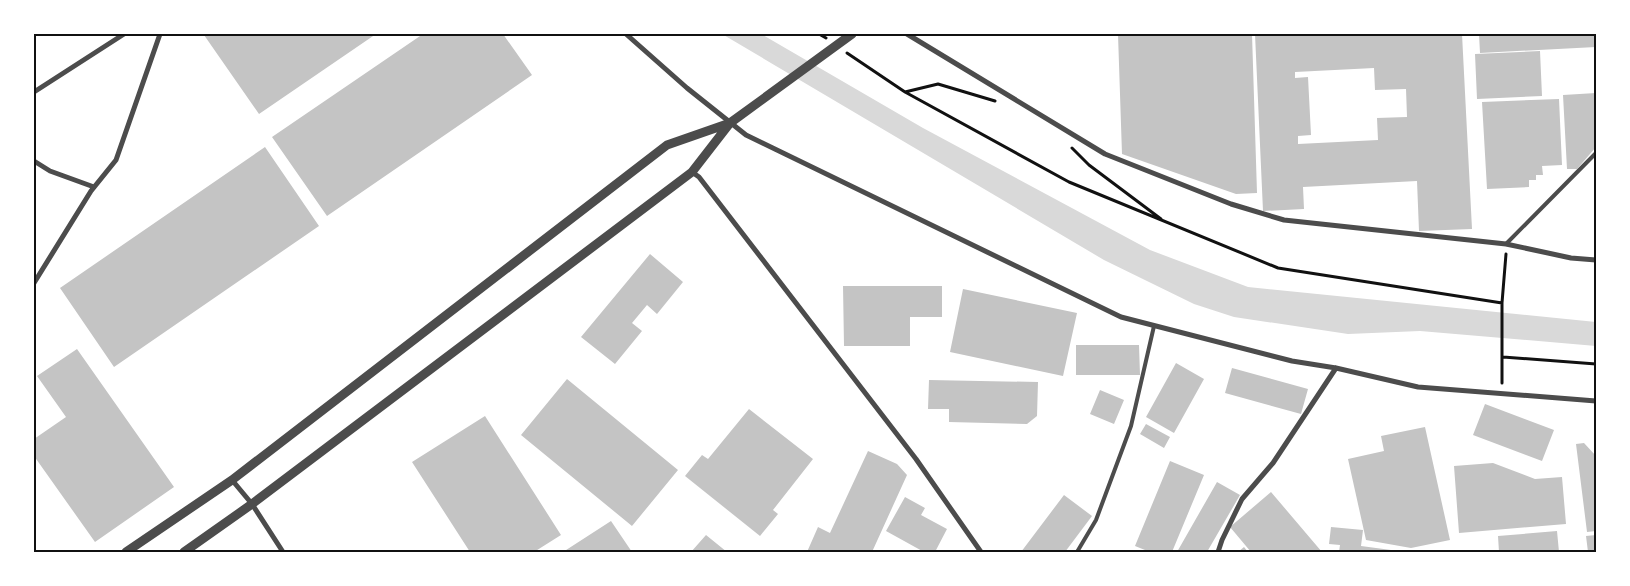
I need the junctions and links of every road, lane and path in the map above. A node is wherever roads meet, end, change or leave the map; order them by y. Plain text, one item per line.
1 (124, 34) edge
2 (160, 34) edge
3 (626, 34) edge
4 (818, 34) edge
5 (852, 34) edge
6 (907, 34) edge
7 (826, 39) dead end
8 (842, 50) dead end
9 (34, 92) edge
10 (905, 92) junction
11 (1003, 104) dead end
12 (730, 123) junction
13 (1068, 144) dead end
14 (1596, 153) edge
15 (34, 161) edge
16 (692, 172) junction
17 (94, 187) junction
18 (1166, 222) junction
19 (1506, 244) junction
20 (1596, 260) edge
21 (34, 283) edge
22 (1502, 305) junction
23 (1154, 326) junction
24 (1503, 357) junction
25 (1596, 364) edge
26 (1336, 368) junction
27 (1502, 394) junction
28 (1596, 401) edge
29 (232, 480) junction
30 (252, 504) junction
31 (126, 552) edge
32 (184, 552) edge
33 (283, 552) edge
34 (982, 552) edge
35 (1077, 552) edge
36 (1218, 552) edge

1 - 9 street
2 - 17 street
3 - 12 street
4 - 7 path
5 - 12 street
6 - 19 street
8 - 10 path
10 - 11 path
10 - 18 path
12 - 16 street
12 - 23 street
12 - 29 street
13 - 18 path
14 - 19 lane
15 - 17 street
16 - 30 street
16 - 34 street
17 - 21 street
18 - 22 path
19 - 20 street
19 - 22 path
22 - 24 path
23 - 26 street
23 - 35 lane
24 - 25 path
24 - 27 path
26 - 27 street
26 - 36 street
27 - 28 street
29 - 30 street
29 - 31 street
30 - 32 street
30 - 33 street

